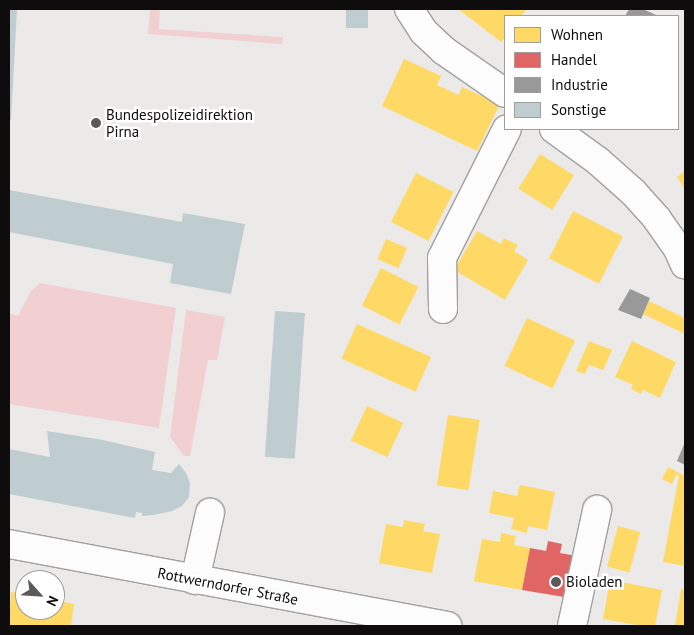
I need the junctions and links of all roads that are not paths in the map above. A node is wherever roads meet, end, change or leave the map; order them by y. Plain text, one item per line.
1 (409, 9) edge
2 (504, 92) edge
3 (506, 130) edge
4 (555, 130) edge
5 (685, 266) edge
6 (443, 308) dead end
7 (597, 510) dead end
8 (210, 513) dead end
9 (9, 544) edge
10 (195, 580) junction
11 (447, 626) edge
12 (572, 626) edge

1 - 2 main road
3 - 6 main road
4 - 5 main road
7 - 12 main road
8 - 10 main road
9 - 10 main road, Rottwerndorfer Straße
10 - 11 main road, Rottwerndorfer Straße

